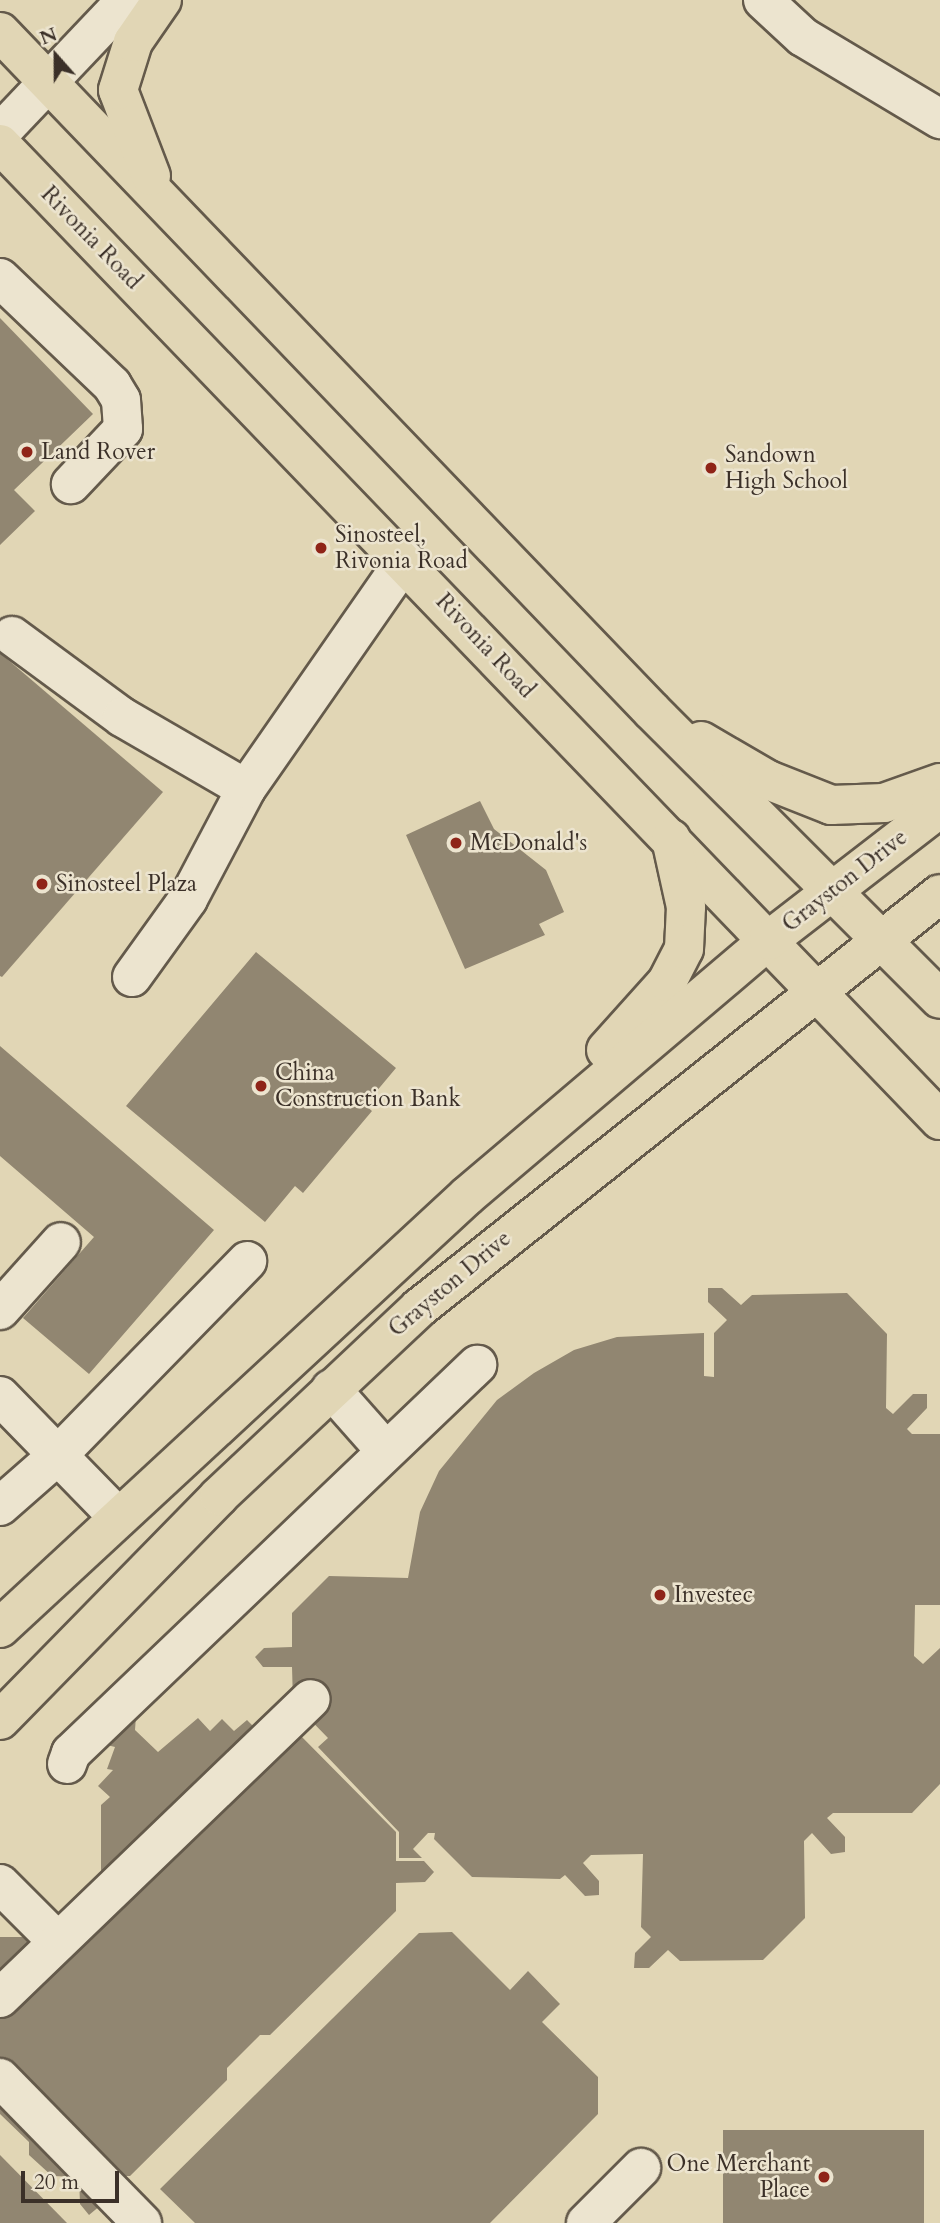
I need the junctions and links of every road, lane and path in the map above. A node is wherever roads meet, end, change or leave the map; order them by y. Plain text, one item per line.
1 (126, 0) edge
2 (162, 0) edge
3 (763, 0) edge
4 (0, 32) edge
5 (47, 80) junction
6 (940, 119) edge
7 (0, 133) edge
8 (0, 144) edge
9 (161, 198) junction
10 (0, 278) edge
11 (71, 484) dead end
12 (405, 560) junction
13 (12, 636) dead end
14 (652, 710) junction
15 (940, 783) edge
16 (246, 789) junction
17 (940, 808) edge
18 (671, 837) junction
19 (832, 892) junction
20 (940, 894) edge
21 (769, 940) junction
22 (881, 941) junction
23 (132, 977) dead end
24 (819, 992) junction
25 (940, 999) edge
26 (940, 1120) edge
27 (467, 1196) junction
28 (61, 1242) dead end
29 (247, 1261) dead end
30 (0, 1310) edge
31 (477, 1365) dead end
32 (331, 1389) junction
33 (0, 1396) edge
34 (386, 1450) junction
35 (58, 1455) junction
36 (0, 1506) edge
37 (119, 1518) junction
38 (0, 1628) edge
39 (311, 1699) dead end
40 (0, 1720) edge
41 (67, 1763) dead end
42 (0, 1884) edge
43 (57, 1941) junction
44 (0, 1998) edge
45 (0, 2078) edge
46 (641, 2168) dead end
47 (142, 2223) edge
48 (586, 2223) edge

1 - 5 street
2 - 9 main road
3 - 6 street
4 - 5 main road
5 - 7 street
5 - 9 main road
8 - 12 main road, Rivonia Road
9 - 14 main road
10 - 11 street
12 - 16 street
12 - 18 main road, Rivonia Road
13 - 16 street
14 - 15 main road
14 - 19 main road
16 - 23 street
17 - 19 main road, Grayston Drive
18 - 21 main road, Rivonia Road
18 - 27 main road
19 - 21 main road, Grayston Drive
19 - 22 main road
20 - 22 main road, Grayston Drive
21 - 24 main road, Rivonia Road
21 - 27 main road, Grayston Drive
22 - 24 main road, Grayston Drive
22 - 25 main road
24 - 26 main road, Rivonia Road
24 - 32 main road, Grayston Drive
27 - 37 main road, Grayston Drive
28 - 30 street
29 - 35 street
31 - 34 street
32 - 34 street
32 - 40 main road, Grayston Drive
33 - 35 street
34 - 41 street
35 - 36 street
35 - 37 street
37 - 38 main road, Grayston Drive
39 - 43 street
42 - 43 street
43 - 44 street
45 - 47 street
46 - 48 street

